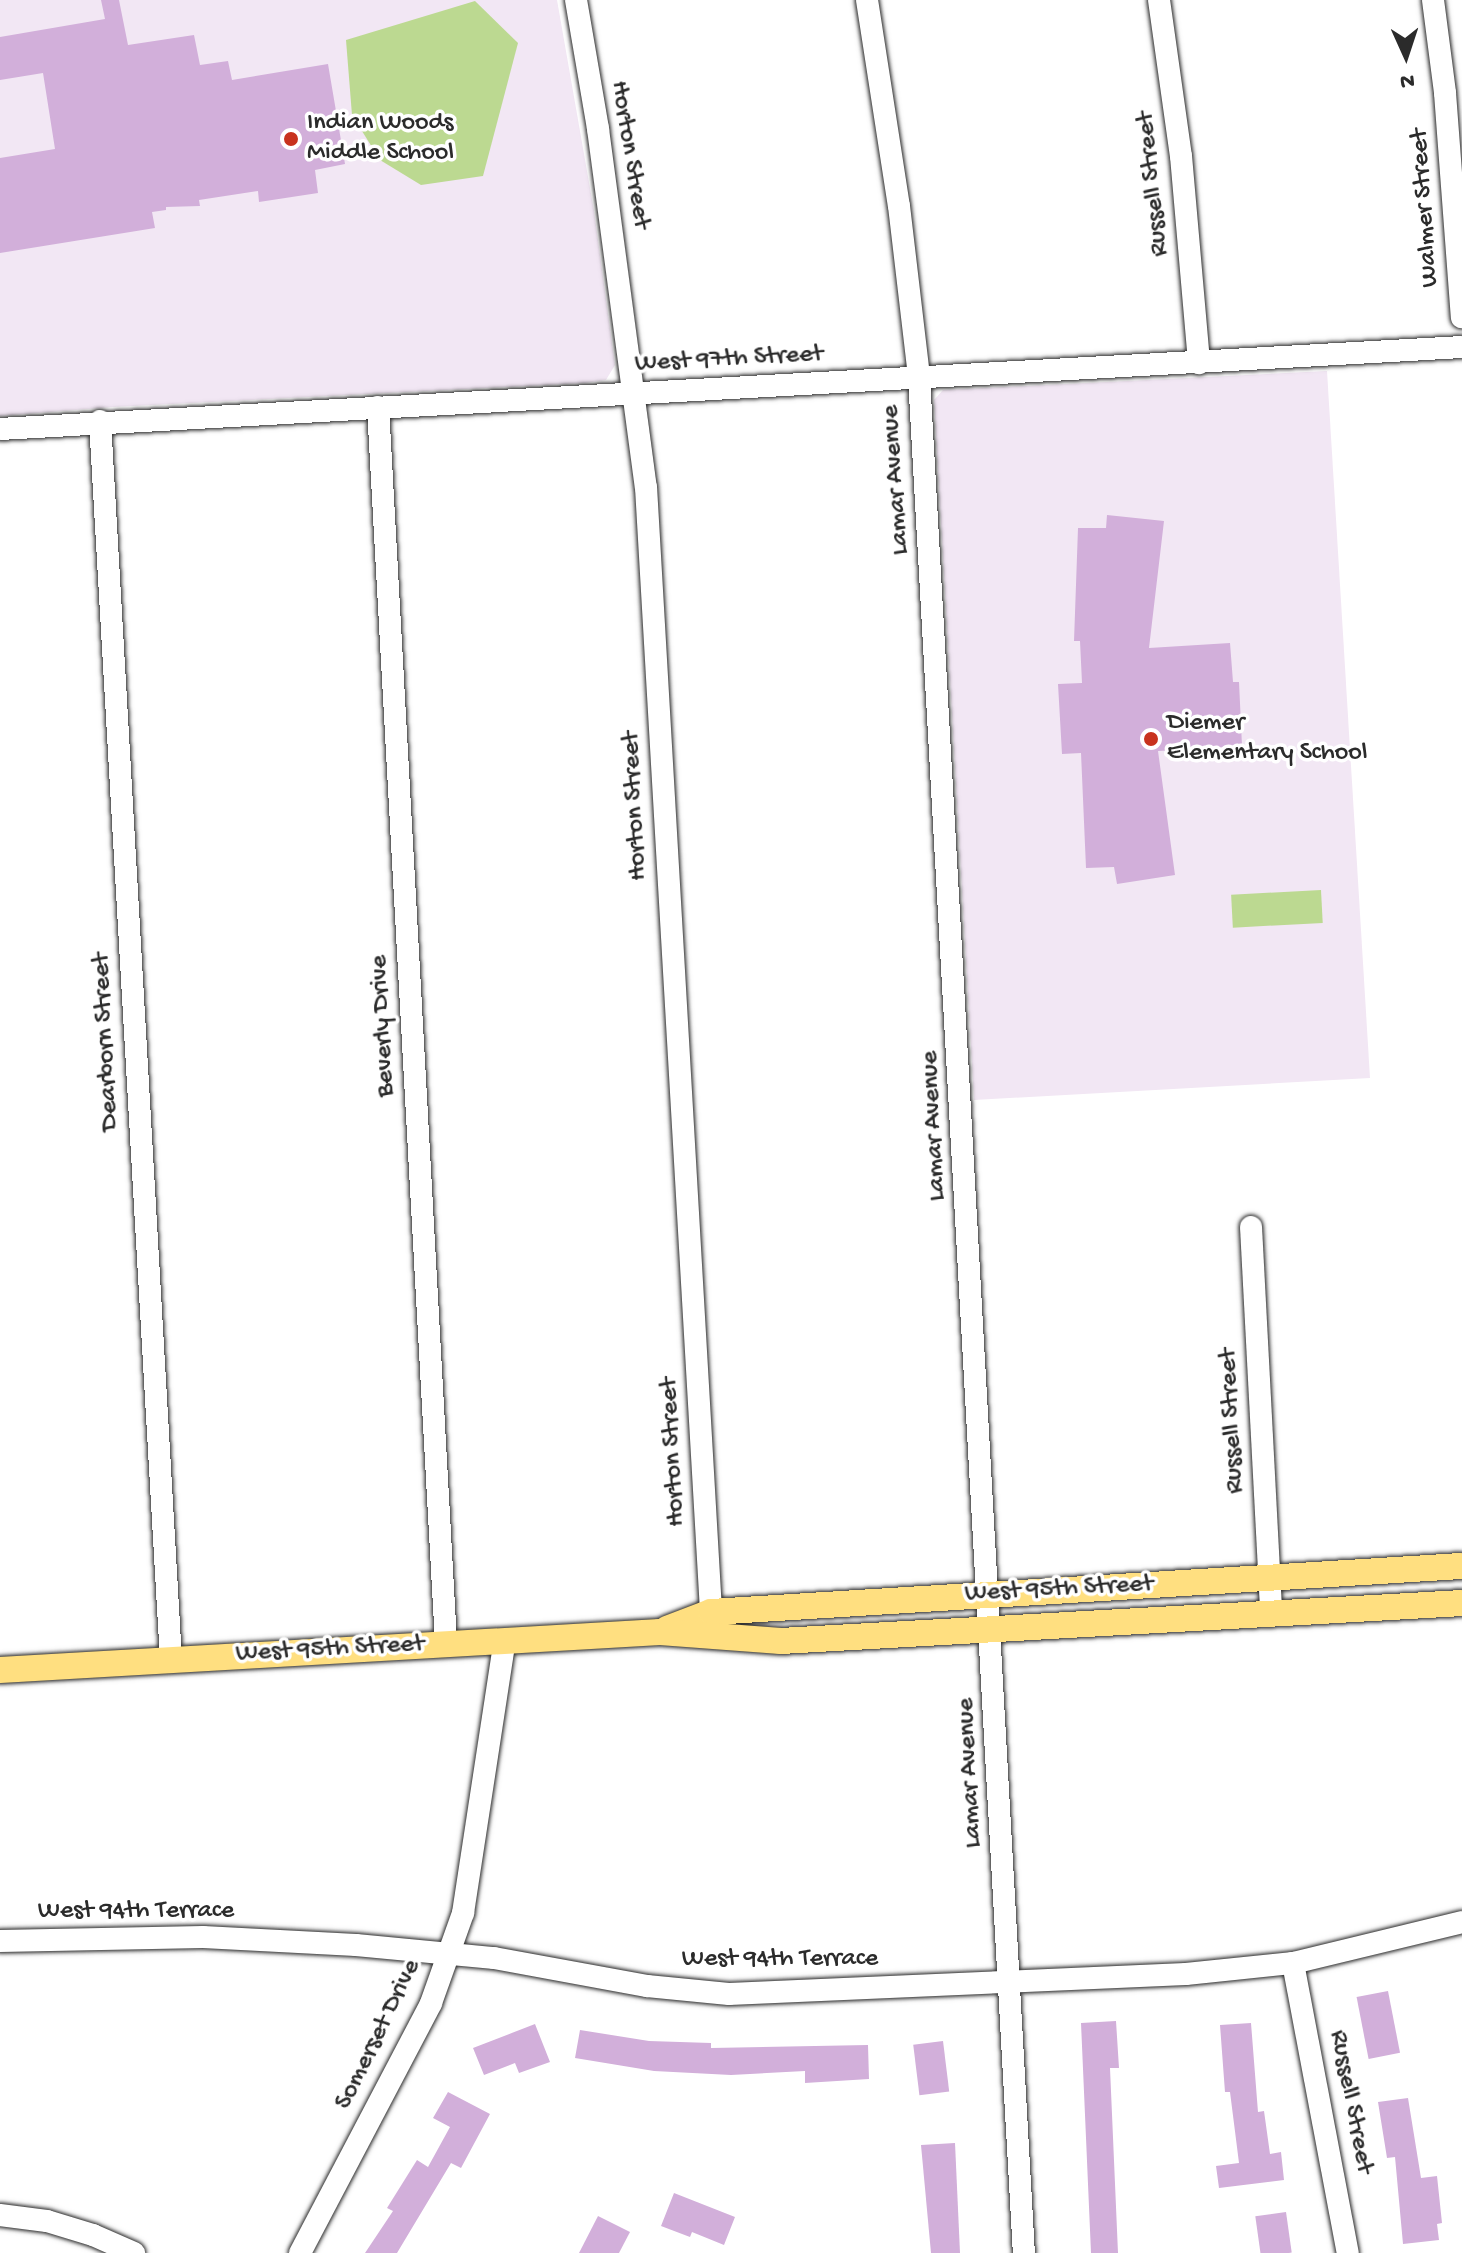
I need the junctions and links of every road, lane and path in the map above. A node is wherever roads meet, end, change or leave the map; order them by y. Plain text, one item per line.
1 (576, 0) edge
2 (867, 0) edge
3 (1159, 0) edge
4 (1433, 0) edge
5 (1462, 317) edge
6 (1462, 347) edge
7 (1199, 363) junction
8 (919, 377) junction
9 (634, 393) junction
10 (378, 407) junction
11 (100, 421) junction
12 (0, 429) edge
13 (1251, 1227) dead end
14 (1462, 1566) edge
15 (1269, 1578) junction
16 (989, 1594) junction
17 (1462, 1603) edge
18 (711, 1612) junction
19 (1271, 1613) junction
20 (991, 1630) junction
21 (660, 1632) junction
22 (505, 1640) junction
23 (446, 1643) junction
24 (171, 1660) junction
25 (0, 1670) edge
26 (1462, 1922) edge
27 (0, 1941) edge
28 (449, 1954) junction
29 (1293, 1963) junction
30 (1010, 1983) junction
31 (0, 2215) edge
32 (134, 2253) edge
33 (300, 2253) edge
34 (1024, 2253) edge
35 (1348, 2253) edge

1 - 9 street, Horton Street
2 - 8 street, Lamar Avenue
3 - 7 street, Russell Street
4 - 5 street, Walmer Street
6 - 7 street, West 97th Street
7 - 8 street, West 97th Street
8 - 9 street, West 97th Street
8 - 16 street, Lamar Avenue
9 - 10 street, West 97th Street
9 - 18 street, Horton Street
10 - 11 street, West 97th Street
10 - 23 street, Beverly Drive
11 - 12 street, West 97th Street
11 - 24 street, Dearborn Street
13 - 15 street, Russell Street
14 - 15 main road, West 95th Street
15 - 16 main road, West 95th Street
15 - 19 street, Russell Street
16 - 18 main road, West 95th Street
16 - 20 street, Lamar Avenue
17 - 19 main road, West 95th Street
18 - 21 main road, West 95th Street
19 - 20 main road, West 95th Street
20 - 21 main road, West 95th Street
20 - 30 street, Lamar Avenue
21 - 22 main road, West 95th Street
22 - 23 main road, West 95th Street
22 - 28 street, Somerset Drive
23 - 24 main road, West 95th Street
24 - 25 main road, West 95th Street
26 - 29 street, West 94th Terrace
27 - 28 street, West 94th Terrace
28 - 30 street, West 94th Terrace
28 - 33 street, Somerset Drive
29 - 30 street, West 94th Terrace
29 - 35 street, Russell Street
30 - 34 street, Lamar Avenue
31 - 32 street

